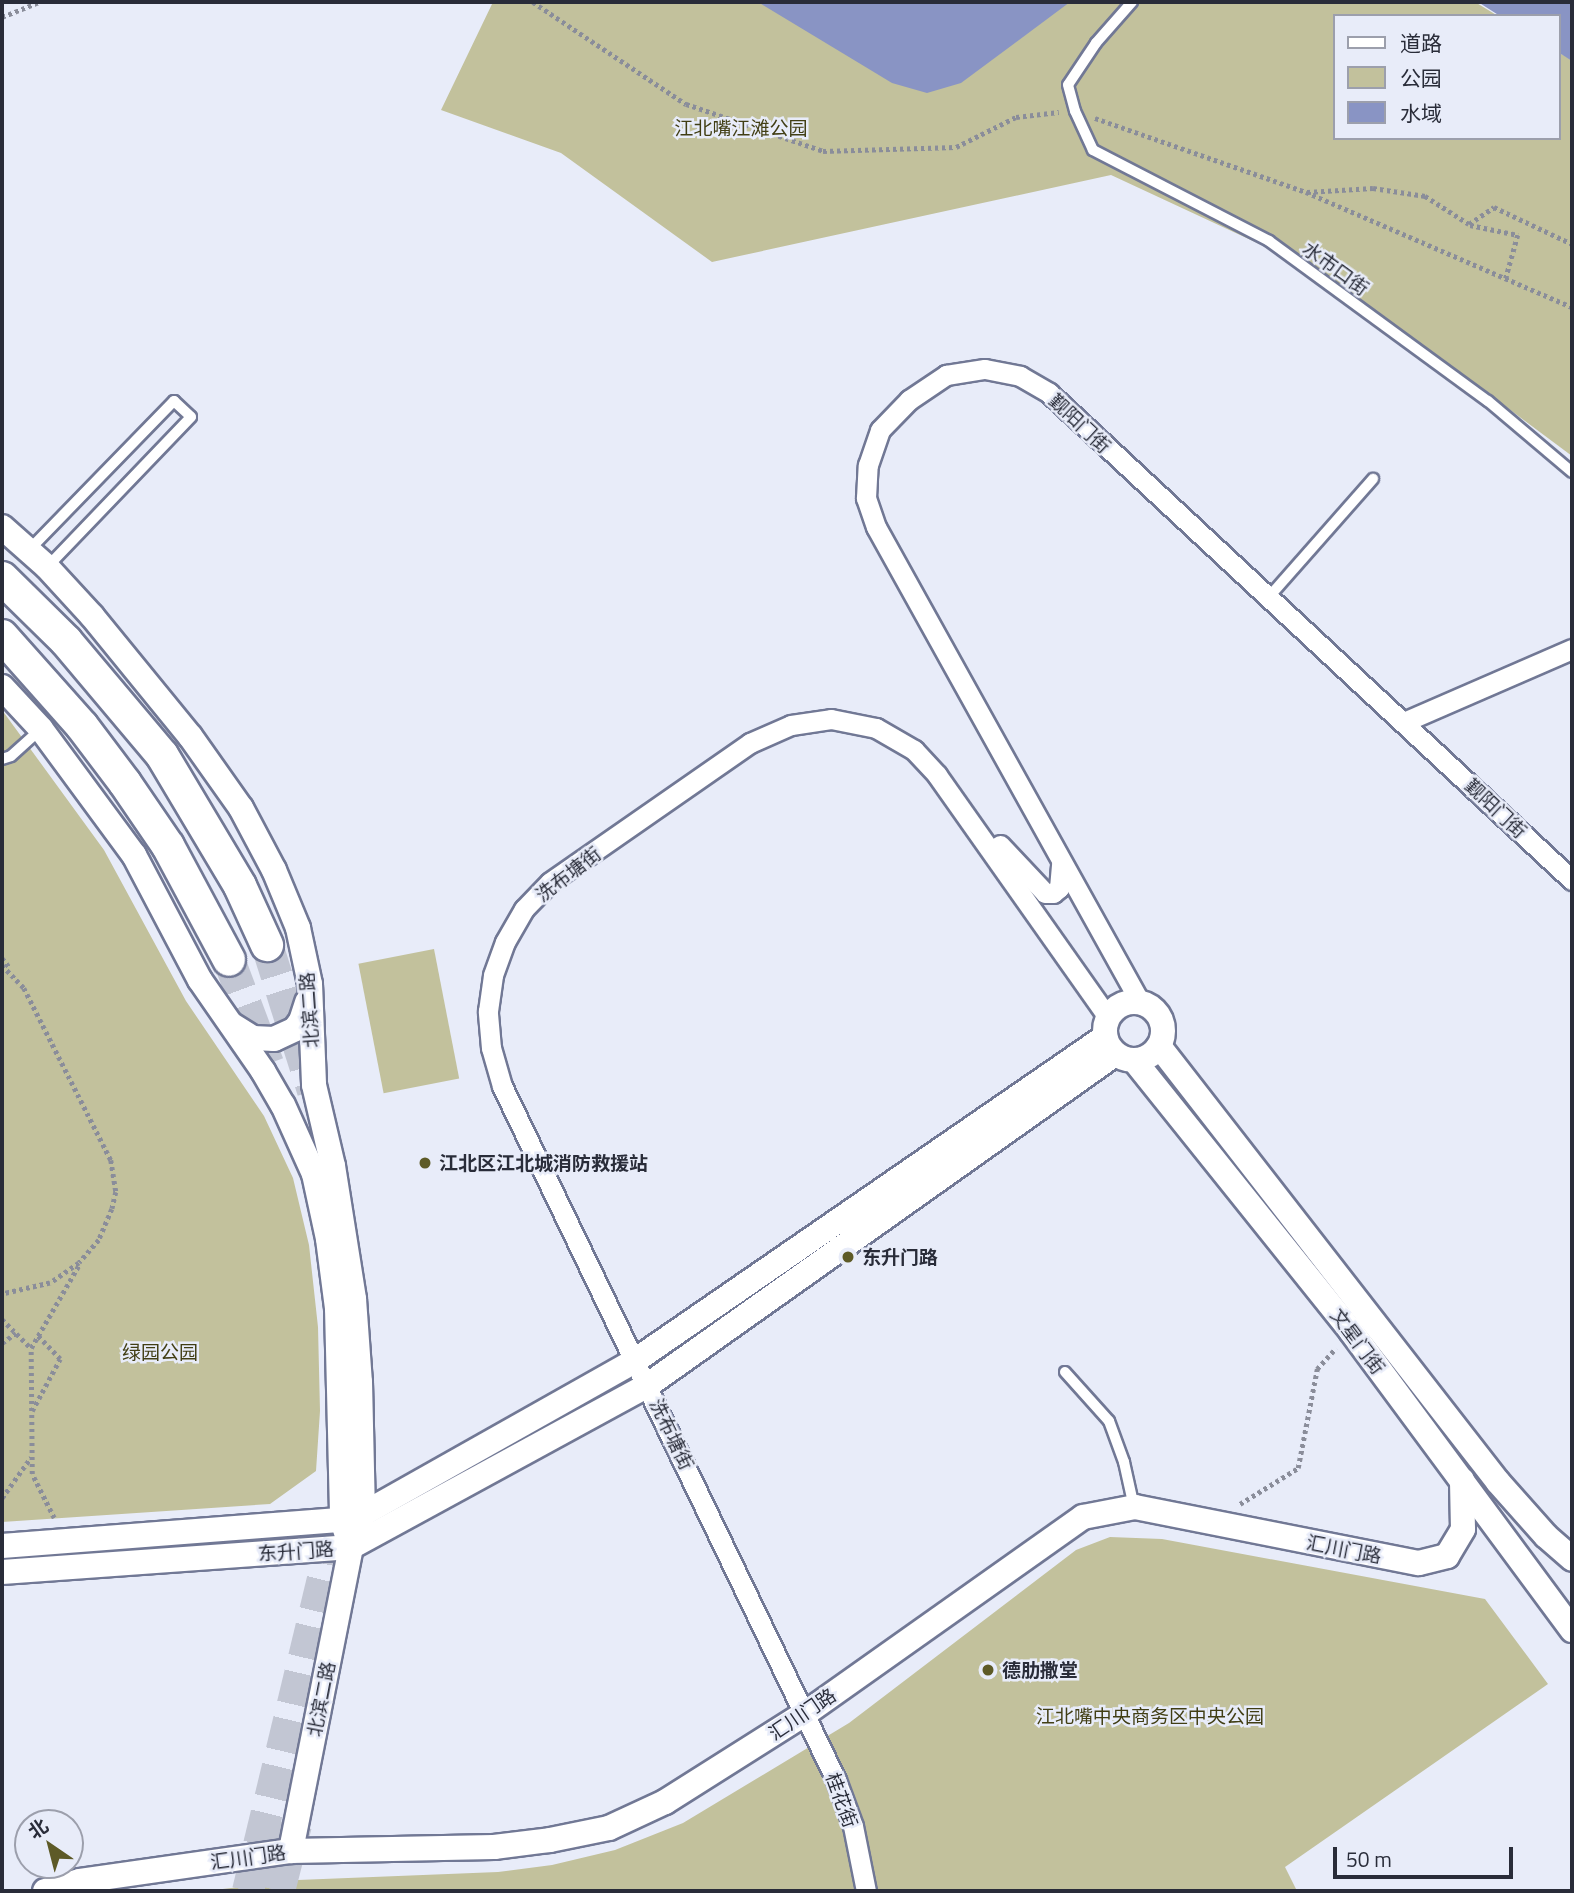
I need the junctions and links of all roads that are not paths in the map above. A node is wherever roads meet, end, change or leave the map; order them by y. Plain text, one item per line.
1 (1132, 2) edge
2 (1572, 472) edge
3 (1373, 479) dead end
4 (2, 527) edge
5 (38, 559) junction
6 (2, 578) edge
7 (1267, 598) junction
8 (2, 636) edge
9 (1572, 649) edge
10 (2, 687) edge
11 (1404, 722) junction
12 (41, 729) junction
13 (2, 759) edge
14 (970, 819) junction
15 (1061, 863) junction
16 (1572, 880) edge
17 (267, 944) tunnel mouth
18 (229, 960) tunnel mouth
19 (310, 984) junction
20 (1140, 1002) junction
21 (228, 1023) junction
22 (1115, 1042) junction
23 (1158, 1046) junction
24 (636, 1360) junction
25 (1065, 1371) dead end
26 (648, 1385) junction
27 (1462, 1480) junction
28 (1135, 1507) junction
29 (352, 1517) junction
30 (2, 1546) edge
31 (351, 1547) junction
32 (1572, 1559) edge
33 (2, 1572) edge
34 (1572, 1630) edge
35 (806, 1713) junction
36 (291, 1851) junction
37 (45, 1891) edge
38 (866, 1891) edge

1 - 2 lane, 水市口街
3 - 7 lane
4 - 5 street, 北滨二路
5 - 5 lane
5 - 19 street, 北滨二路
6 - 17 main road
7 - 11 street, 觐阳门街
7 - 15 street, 觐阳门街
8 - 18 main road
9 - 11 street
10 - 12 street, 北滨二路
11 - 16 street, 觐阳门街
12 - 13 lane
12 - 21 street, 北滨二路
14 - 15 street
14 - 22 street, 洗布塘街
14 - 24 street, 洗布塘街
15 - 20 street, 觐阳门街
19 - 21 street
19 - 29 street, 北滨二路
20 - 22 street
20 - 23 street
21 - 29 street, 北滨二路
22 - 23 street
22 - 24 street, 东升门路
22 - 26 street, 东升门路
22 - 27 street, 文星门街
23 - 32 street, 文星门街
24 - 26 street, 洗布塘街
24 - 29 street, 东升门路
25 - 28 lane
26 - 31 street, 东升门路
26 - 35 street, 洗布塘街
27 - 28 street, 汇川门路
27 - 34 street, 文星门街
28 - 35 street, 汇川门路
29 - 30 street, 东升门路
29 - 31 street, 北滨二路
31 - 33 street, 东升门路
31 - 36 street, 北滨二路
35 - 36 street, 汇川门路
35 - 38 street, 桂花街
36 - 37 street, 汇川门路

